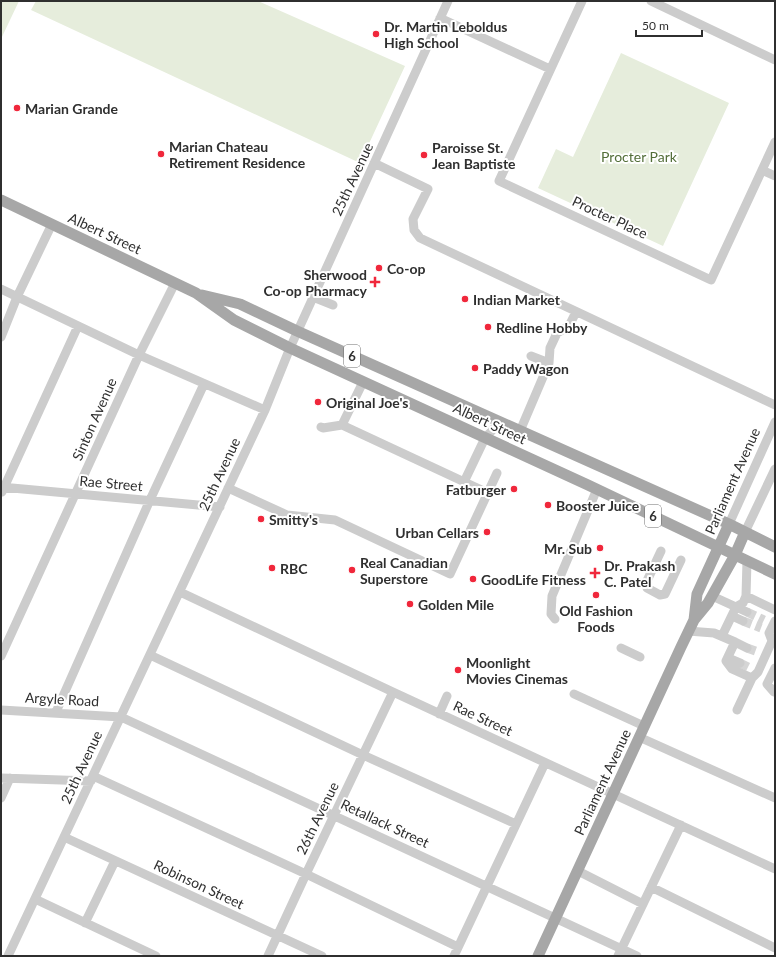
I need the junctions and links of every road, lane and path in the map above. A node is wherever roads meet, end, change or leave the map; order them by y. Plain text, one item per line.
1 (448, 1) edge
2 (582, 1) edge
3 (651, 1) edge
4 (440, 18) junction
5 (775, 60) edge
6 (550, 69) junction
7 (775, 142) edge
8 (374, 163) junction
9 (762, 170) junction
10 (775, 176) edge
11 (1, 200) edge
12 (52, 224) junction
13 (175, 283) junction
14 (1, 289) edge
15 (196, 293) junction
16 (313, 296) junction
17 (17, 298) junction
18 (333, 305) dead end
19 (576, 312) junction
20 (78, 326) junction
21 (297, 331) junction
22 (1, 336) edge
23 (290, 348) junction
24 (139, 355) junction
25 (531, 356) dead end
26 (549, 363) junction
27 (363, 382) junction
28 (204, 384) junction
29 (775, 405) edge
30 (265, 410) junction
31 (500, 422) junction
32 (775, 422) edge
33 (342, 425) junction
34 (321, 427) dead end
35 (520, 431) junction
36 (485, 438) junction
37 (775, 469) edge
38 (497, 473) dead end
39 (464, 482) junction
40 (228, 488) junction
41 (597, 489) junction
42 (2, 490) edge
43 (488, 493) junction
44 (76, 494) junction
45 (150, 500) junction
46 (220, 507) junction
47 (729, 524) junction
48 (745, 532) junction
49 (719, 547) junction
50 (775, 547) edge
51 (661, 551) dead end
52 (735, 555) junction
53 (681, 560) dead end
54 (747, 561) junction
55 (775, 574) edge
56 (180, 592) junction
57 (712, 596) junction
58 (746, 596) junction
59 (736, 607) junction
60 (775, 610) edge
61 (747, 612) tunnel mouth
62 (732, 616) junction
63 (555, 619) dead end
64 (694, 620) junction
65 (743, 621) tunnel mouth
66 (774, 622) edge
67 (688, 631) junction
68 (769, 633) junction
69 (722, 636) junction
70 (735, 642) junction
71 (621, 648) dead end
72 (747, 648) tunnel mouth
73 (150, 655) junction
74 (1, 656) edge
75 (640, 657) dead end
76 (728, 658) junction
77 (740, 664) tunnel mouth
78 (775, 668) edge
79 (753, 673) junction
80 (393, 692) junction
81 (774, 692) edge
82 (574, 694) dead end
83 (447, 696) dead end
84 (1, 710) edge
85 (737, 710) dead end
86 (56, 712) junction
87 (439, 714) junction
88 (121, 717) junction
89 (644, 726) junction
90 (639, 737) junction
91 (363, 755) junction
92 (545, 763) junction
93 (6, 778) edge
94 (92, 779) junction
95 (613, 794) junction
96 (1, 798) edge
97 (775, 798) edge
98 (334, 814) junction
99 (516, 824) junction
100 (681, 825) junction
101 (64, 837) junction
102 (115, 861) junction
103 (775, 869) edge
104 (578, 871) junction
105 (306, 874) junction
106 (487, 886) junction
107 (651, 887) junction
108 (35, 899) junction
109 (643, 904) junction
110 (556, 918) junction
111 (85, 923) junction
112 (278, 935) junction
113 (458, 947) junction
114 (775, 948) edge
115 (620, 952) edge
116 (9, 956) edge
117 (156, 956) edge
118 (268, 956) edge
119 (322, 956) edge
120 (454, 956) edge
121 (538, 956) edge
122 (637, 956) edge

1 - 4 street, 25th Avenue
2 - 6 street, Procter Place
3 - 5 street
4 - 6 street
4 - 8 street, 25th Avenue
6 - 9 street, Procter Place
7 - 9 street, Procter Place
8 - 16 street, 25th Avenue
8 - 19 street
9 - 10 street
11 - 12 main road, Albert Street / 6
12 - 13 main road, Albert Street / 6
12 - 17 street
13 - 15 main road, Albert Street / 6
13 - 24 street, Sinton Avenue
14 - 17 street
15 - 21 main road, Albert Street / 6
15 - 23 main road, Albert Street / 6
16 - 18 street
16 - 21 street, 25th Avenue
17 - 20 street
17 - 22 street
19 - 26 street
19 - 29 street
20 - 24 street
20 - 42 street
21 - 23 street, 25th Avenue
21 - 31 main road, Albert Street / 6
23 - 27 main road, Albert Street / 6
23 - 30 street, 25th Avenue
24 - 28 street
24 - 44 street, Sinton Avenue
25 - 26 street
26 - 35 street
27 - 33 street
27 - 36 main road, Albert Street / 6
28 - 30 street
28 - 45 street
30 - 40 street, 25th Avenue
31 - 35 main road, Albert Street / 6
31 - 36 street
32 - 47 street, Parliament Avenue
33 - 34 street
33 - 39 street
35 - 47 main road, Albert Street / 6
36 - 39 street
36 - 41 main road, Albert Street / 6
37 - 48 street, Parliament Avenue
38 - 43 street
39 - 43 street
40 - 43 street
40 - 46 street, 25th Avenue
41 - 49 main road, Albert Street / 6
41 - 63 street
42 - 44 street, Rae Street
44 - 45 street, Rae Street
44 - 74 street, Sinton Avenue
45 - 46 street, Rae Street
45 - 86 street
46 - 56 street, 25th Avenue
47 - 48 main road, Albert Street / 6
47 - 49 main road, Parliament Avenue
48 - 50 main road, Albert Street / 6
48 - 52 main road, Parliament Avenue
49 - 52 main road, Albert Street / 6
49 - 64 main road, Parliament Avenue
51 - 53 street
52 - 54 main road, Albert Street / 6
52 - 57 main road, Parliament Avenue
54 - 55 main road, Albert Street / 6
54 - 58 street
56 - 73 street, 25th Avenue
56 - 80 street, Rae Street
57 - 59 street
57 - 64 main road, Parliament Avenue
58 - 59 street
58 - 60 street
59 - 61 street
59 - 62 street
62 - 65 street
62 - 69 street
64 - 67 main road, Parliament Avenue
66 - 68 street
66 - 68 street
67 - 69 street
67 - 89 main road, Parliament Avenue
68 - 79 street
69 - 70 street
70 - 72 street
70 - 76 street
71 - 75 street
73 - 88 street, 25th Avenue
73 - 91 street
76 - 77 street
76 - 79 street
78 - 81 street
79 - 85 street
80 - 87 street, Rae Street
80 - 91 street, 26th Avenue
82 - 89 street
83 - 87 street
84 - 86 street, Argyle Road
86 - 88 street, Argyle Road
87 - 92 street, Rae Street
88 - 94 street, 25th Avenue
88 - 98 street, Retallack Street
89 - 90 main road, Parliament Avenue
90 - 95 main road, Parliament Avenue
90 - 97 street
91 - 98 street, 26th Avenue
91 - 99 street
92 - 95 street, Rae Street
92 - 99 street
93 - 94 street
93 - 96 street
94 - 101 street, 25th Avenue
94 - 105 street
95 - 100 street, Rae Street
95 - 104 main road, Parliament Avenue
98 - 105 street, 26th Avenue
98 - 106 street, Retallack Street
99 - 106 street
100 - 103 street, Rae Street
100 - 107 street
101 - 102 street, Robinson Street
101 - 108 street, 25th Avenue
102 - 111 street
102 - 112 street, Robinson Street
104 - 109 street
104 - 110 main road, Parliament Avenue
105 - 112 street, 26th Avenue
105 - 113 street
106 - 110 street, Retallack Street
106 - 113 street
107 - 109 street
107 - 114 street
108 - 111 street
108 - 116 street, 25th Avenue
109 - 115 street
110 - 115 street, Retallack Street
110 - 121 main road, Parliament Avenue
111 - 117 street
112 - 118 street, 26th Avenue
112 - 119 street, Robinson Street
113 - 120 street
115 - 122 street, Retallack Street

